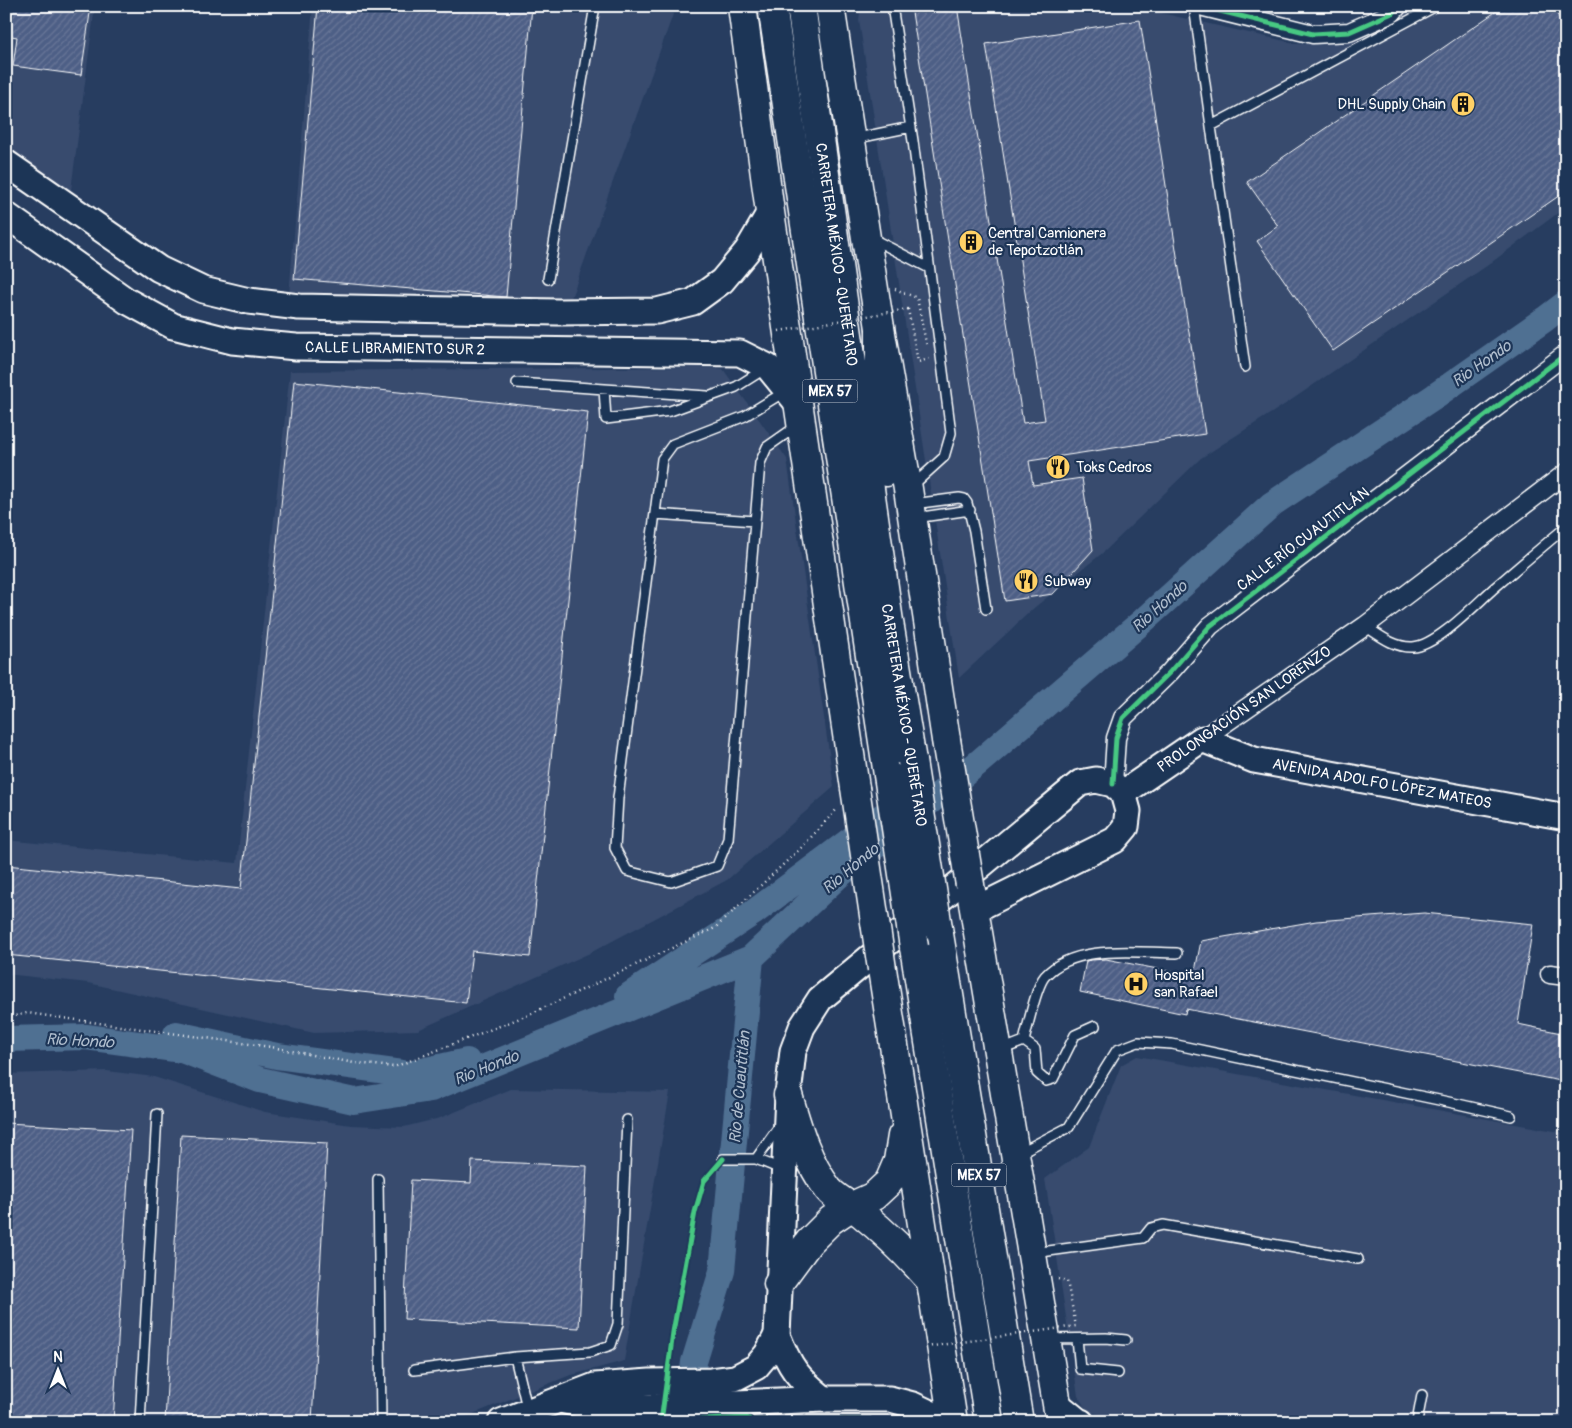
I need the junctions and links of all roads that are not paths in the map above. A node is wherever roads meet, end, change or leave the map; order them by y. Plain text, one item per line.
1 (595, 6) edge
2 (742, 6) edge
3 (772, 6) edge
4 (801, 6) edge
5 (892, 6) edge
6 (1194, 6) edge
7 (1200, 6) edge
8 (1398, 6) edge
9 (1436, 6) edge
10 (833, 11) edge
11 (1211, 126) junction
12 (911, 127) junction
13 (851, 140) junction
14 (6, 163) edge
15 (770, 212) junction
16 (6, 214) edge
17 (866, 235) junction
18 (929, 268) junction
19 (548, 279) dead end
20 (558, 312) junction
21 (880, 328) junction
22 (559, 352) junction
23 (1566, 354) edge
24 (768, 367) junction
25 (1245, 367) dead end
26 (517, 383) dead end
27 (604, 390) junction
28 (712, 396) junction
29 (796, 406) junction
30 (1566, 473) edge
31 (910, 504) junction
32 (970, 510) junction
33 (655, 514) junction
34 (755, 521) junction
35 (1566, 527) edge
36 (986, 609) dead end
37 (889, 622) junction
38 (1365, 626) junction
39 (1202, 739) junction
40 (1118, 789) junction
41 (1566, 817) edge
42 (972, 898) junction
43 (1177, 953) dead end
44 (1095, 1026) dead end
45 (1024, 1040) junction
46 (996, 1052) junction
47 (788, 1105) junction
48 (157, 1114) dead end
49 (1511, 1116) dead end
50 (627, 1120) dead end
51 (905, 1122) junction
52 (1014, 1156) junction
53 (723, 1159) dead end
54 (752, 1159) junction
55 (784, 1170) junction
56 (378, 1179) dead end
57 (852, 1206) junction
58 (1031, 1254) junction
59 (1358, 1259) dead end
60 (930, 1280) junction
61 (778, 1284) junction
62 (777, 1335) junction
63 (1046, 1339) junction
64 (1077, 1339) junction
65 (1126, 1340) dead end
66 (515, 1357) junction
67 (414, 1370) dead end
68 (1118, 1373) dead end
69 (711, 1392) junction
70 (1422, 1395) dead end
71 (560, 1400) junction
72 (824, 1400) junction
73 (1058, 1413) edge
74 (533, 1417) edge
75 (140, 1422) edge
76 (381, 1422) edge
77 (501, 1422) edge
78 (939, 1422) edge
79 (953, 1422) edge
80 (989, 1422) edge
81 (1019, 1422) edge
82 (1081, 1422) edge
83 (1417, 1422) edge

1 - 19 lane
2 - 15 main road
3 - 80 main road, CARRETERA MÉXICO - QUERÉTARO / MEX 57, bridge
4 - 37 main road, CARRETERA MÉXICO - QUERÉTARO / MEX 57
5 - 12 lane
6 - 11 lane
7 - 8 street
9 - 11 lane
10 - 13 main road
11 - 25 lane
12 - 13 lane
12 - 18 lane
13 - 17 main road
14 - 20 main road
15 - 20 main road
15 - 29 main road
16 - 22 main road, CALLE LIBRAMIENTO SUR 2
17 - 18 lane
17 - 21 main road
18 - 31 lane
20 - 22 main road
21 - 31 main road
21 - 37 main road
22 - 24 main road, CALLE LIBRAMIENTO SUR 2
23 - 40 street, CALLE RÍO CUAUTITLÁN
24 - 28 lane
24 - 29 main road, CALLE LIBRAMIENTO SUR 2
26 - 27 lane
27 - 28 lane
27 - 28 lane
29 - 33 lane
29 - 34 lane
29 - 51 main road, bridge
30 - 38 street, PROLONGACIÓN SAN LORENZO
31 - 32 lane
31 - 32 lane
31 - 42 main road, bridge
32 - 36 lane
33 - 34 lane
33 - 34 lane
35 - 38 lane
37 - 81 main road, CARRETERA MÉXICO - QUERÉTARO / MEX 57, bridge
38 - 39 street, PROLONGACIÓN SAN LORENZO
39 - 40 main road, PROLONGACIÓN SAN LORENZO
39 - 41 main road, AVENIDA ADOLFO LÓPEZ MATEOS
40 - 42 main road
40 - 47 main road
42 - 46 main road
43 - 45 lane
44 - 45 lane
45 - 46 lane
46 - 52 main road
47 - 54 lane
47 - 55 main road
47 - 57 main road
48 - 75 lane
49 - 52 lane
50 - 66 lane
51 - 57 main road
51 - 60 main road
52 - 58 main road
53 - 54 lane
54 - 55 lane
55 - 61 main road
56 - 76 lane
57 - 60 main road
57 - 61 main road
58 - 59 lane
58 - 63 main road
60 - 79 main road
61 - 62 main road
62 - 69 main road
62 - 72 main road
63 - 64 lane
63 - 73 main road
64 - 65 lane
64 - 68 lane
66 - 67 lane
66 - 74 lane
69 - 71 main road
69 - 71 main road
69 - 72 main road
70 - 83 lane
71 - 74 main road
72 - 78 main road
73 - 82 main road
74 - 77 main road

